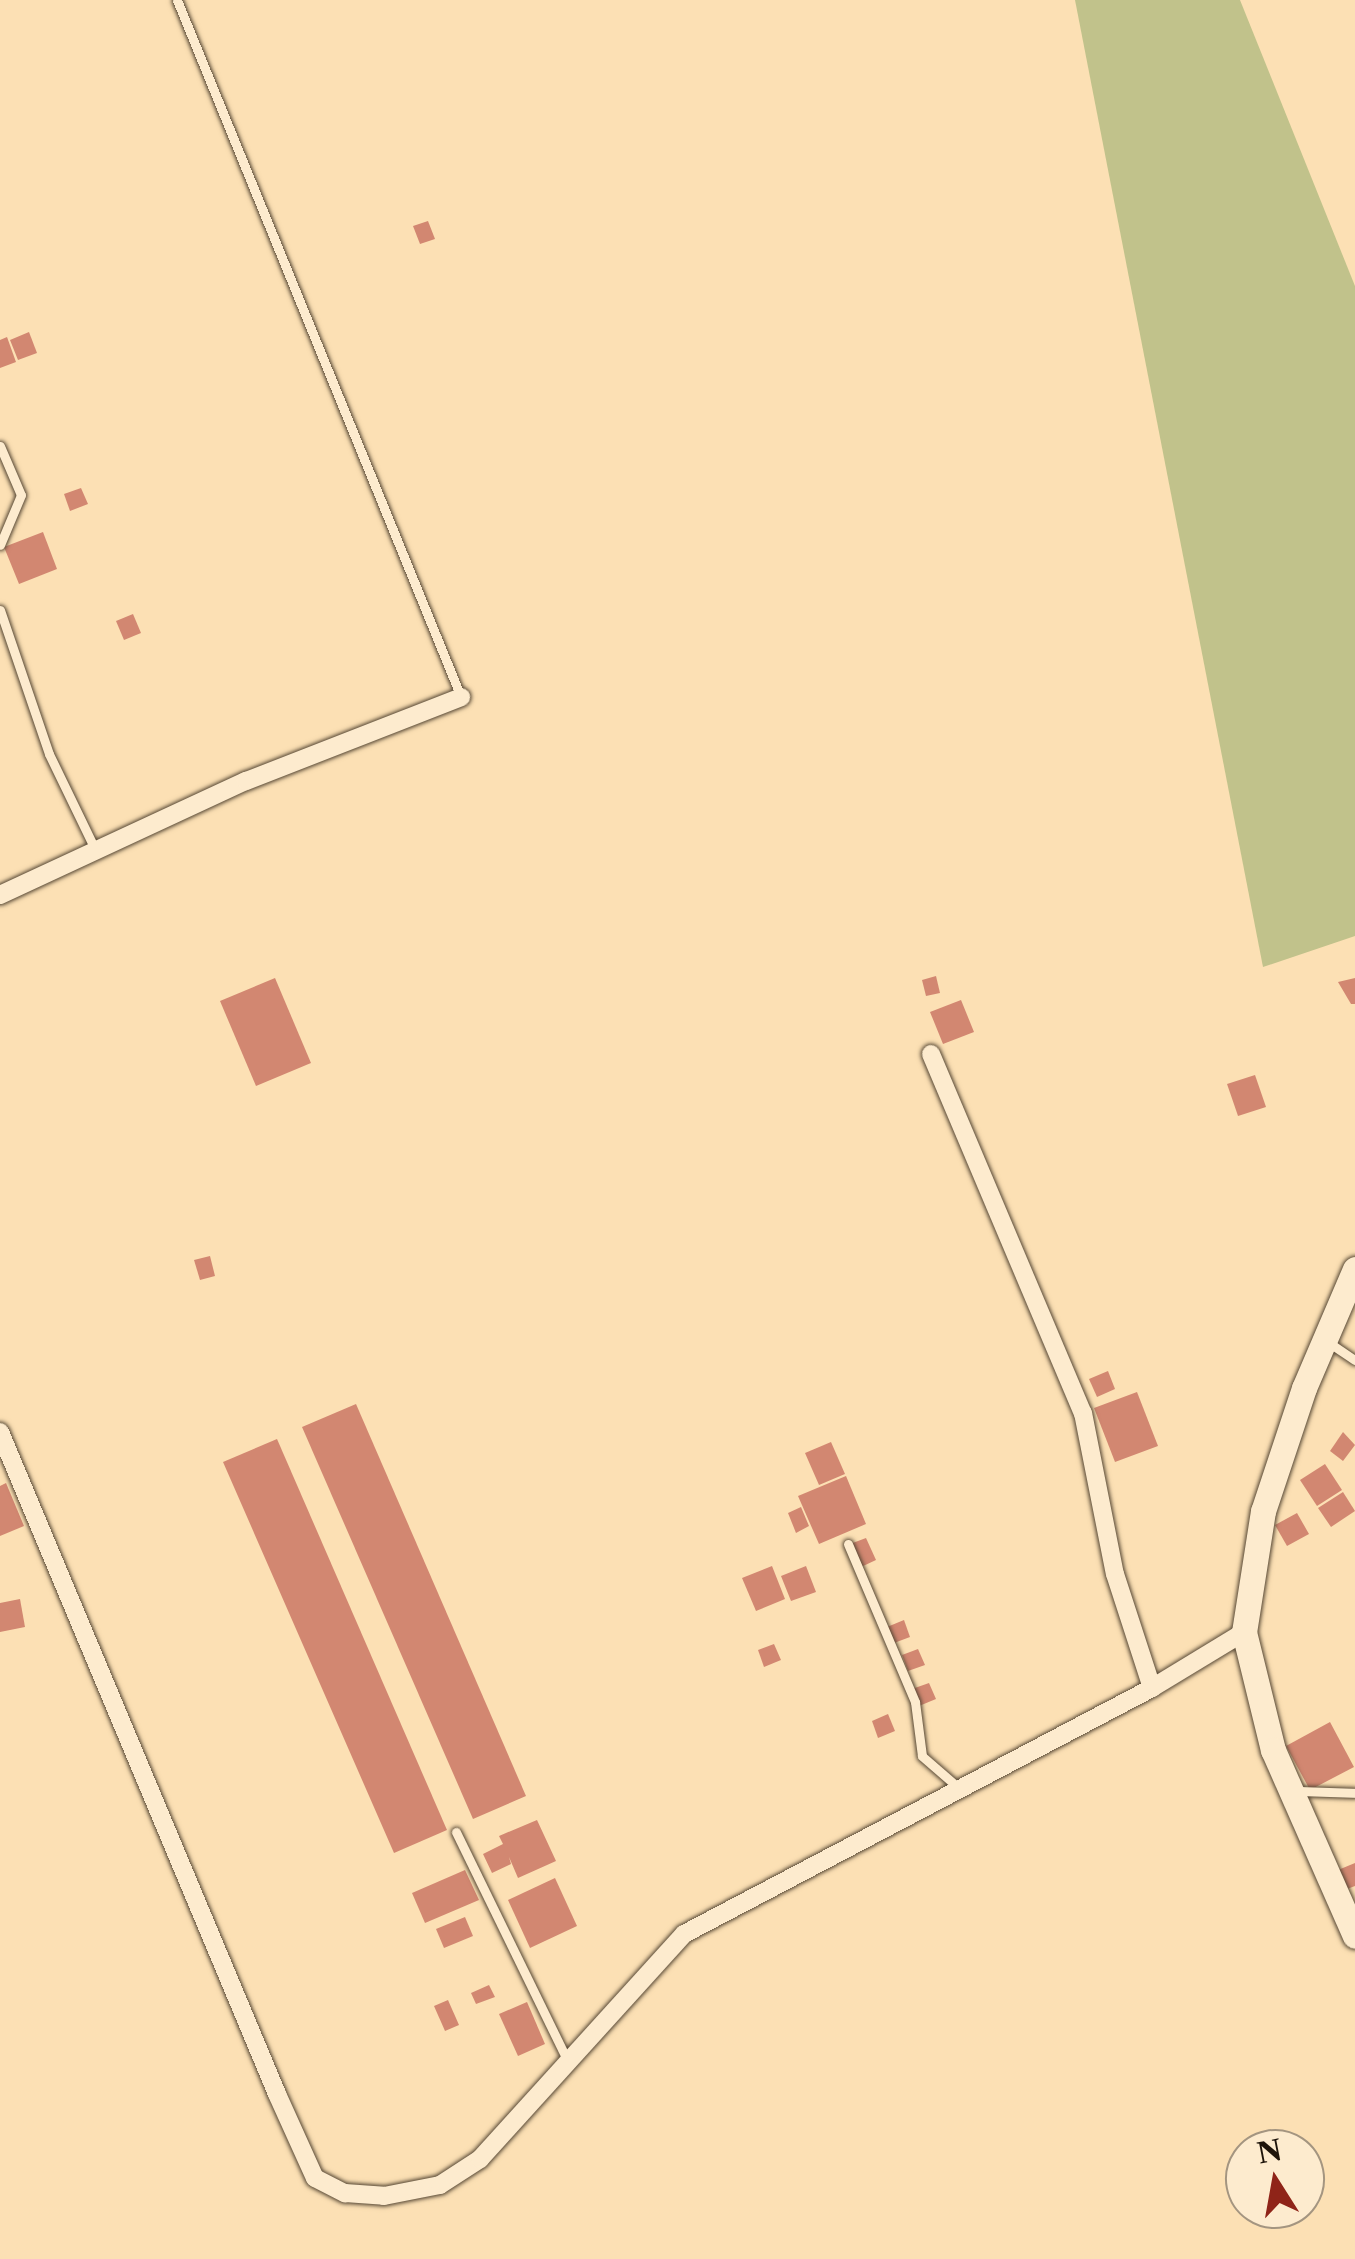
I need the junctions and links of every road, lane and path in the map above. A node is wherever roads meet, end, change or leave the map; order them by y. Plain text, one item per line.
1 (176, 0) edge
2 (0, 446) edge
3 (0, 546) edge
4 (0, 610) edge
5 (461, 697) joint
6 (94, 847) junction
7 (0, 895) edge
8 (931, 1054) dead end
9 (1355, 1270) edge
10 (1323, 1338) junction
11 (1355, 1360) edge
12 (0, 1432) edge
13 (848, 1544) dead end
14 (1244, 1632) junction
15 (1152, 1688) junction
16 (959, 1788) junction
17 (1288, 1790) junction
18 (1355, 1793) edge
19 (456, 1832) dead end
20 (1355, 1936) edge
21 (568, 2062) junction

1 - 5 lane
2 - 3 lane
4 - 6 lane
5 - 6 street
6 - 7 street
8 - 15 street
9 - 10 street
10 - 11 lane
10 - 14 street
12 - 21 street
13 - 16 lane
14 - 15 street
14 - 17 street
15 - 16 street
16 - 21 street
17 - 18 lane
17 - 20 street
19 - 21 lane

